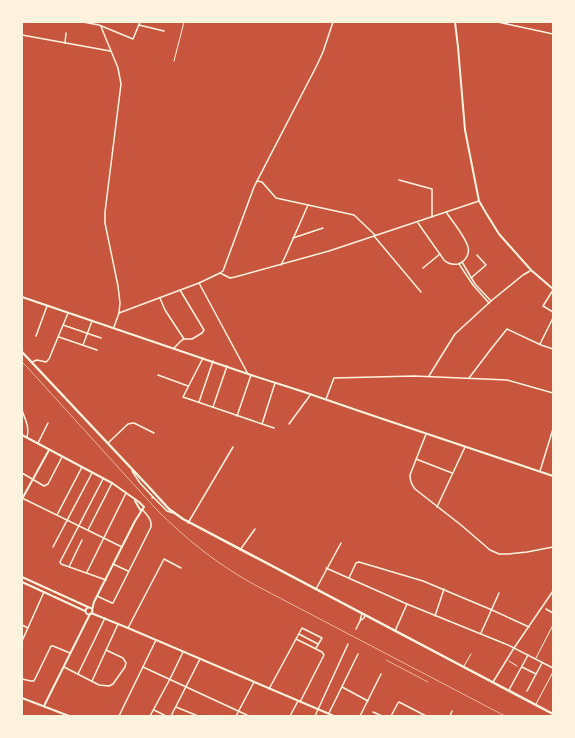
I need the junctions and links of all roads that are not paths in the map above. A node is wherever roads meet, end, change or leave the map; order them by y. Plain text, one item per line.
1 (83, 22) edge
2 (98, 22) edge
3 (184, 22) edge
4 (333, 22) edge
5 (455, 22) edge
6 (498, 22) edge
7 (139, 23) edge
8 (100, 26) junction
9 (164, 31) dead end
10 (66, 33) dead end
11 (553, 34) edge
12 (22, 35) edge
13 (65, 43) junction
14 (110, 51) junction
15 (174, 61) dead end
16 (399, 180) dead end
17 (257, 181) junction
18 (479, 201) junction
19 (308, 205) junction
20 (446, 212) junction
21 (432, 217) junction
22 (417, 222) junction
23 (323, 228) dead end
24 (375, 236) junction
25 (293, 238) junction
26 (440, 254) junction
27 (478, 256) dead end
28 (461, 263) junction
29 (281, 265) junction
30 (423, 268) dead end
31 (532, 270) junction
32 (220, 273) junction
33 (470, 278) junction
34 (199, 283) junction
35 (180, 290) junction
36 (553, 290) edge
37 (422, 292) dead end
38 (22, 297) edge
39 (160, 298) junction
40 (490, 302) junction
41 (47, 306) junction
42 (553, 312) edge
43 (68, 313) junction
44 (119, 313) junction
45 (553, 318) edge
46 (92, 321) junction
47 (552, 322) edge
48 (63, 325) junction
49 (114, 328) junction
50 (87, 334) junction
51 (36, 336) dead end
52 (59, 337) junction
53 (101, 338) dead end
54 (184, 339) junction
55 (540, 344) junction
56 (83, 345) junction
57 (174, 348) junction
58 (553, 349) edge
59 (97, 350) dead end
60 (22, 352) edge
61 (203, 358) junction
62 (213, 361) junction
63 (32, 362) junction
64 (227, 366) junction
65 (249, 374) junction
66 (158, 375) dead end
67 (429, 376) junction
68 (469, 378) junction
69 (275, 383) junction
70 (188, 386) junction
71 (553, 393) edge
72 (311, 394) junction
73 (326, 399) junction
74 (199, 402) junction
75 (213, 407) junction
76 (22, 410) edge
77 (237, 416) junction
78 (48, 423) dead end
79 (262, 424) junction
80 (289, 424) dead end
81 (274, 428) dead end
82 (553, 429) edge
83 (154, 433) dead end
84 (426, 434) junction
85 (22, 435) edge
86 (26, 438) junction
87 (108, 443) junction
88 (38, 444) junction
89 (465, 446) junction
90 (233, 447) dead end
91 (49, 450) junction
92 (62, 457) junction
93 (416, 459) junction
94 (82, 468) junction
95 (130, 468) junction
96 (540, 471) junction
97 (22, 473) edge
98 (92, 473) junction
99 (452, 473) junction
100 (553, 476) edge
101 (103, 479) junction
102 (33, 480) junction
103 (112, 483) junction
104 (126, 493) junction
105 (22, 499) edge
106 (135, 500) junction
107 (437, 507) junction
108 (143, 508) junction
109 (57, 515) junction
110 (177, 515) junction
111 (67, 520) junction
112 (188, 522) junction
113 (79, 526) junction
114 (255, 529) dead end
115 (88, 530) junction
116 (103, 538) junction
117 (82, 540) dead end
118 (341, 543) dead end
119 (553, 546) edge
120 (53, 547) dead end
121 (122, 548) junction
122 (240, 550) junction
123 (113, 564) junction
124 (69, 567) junction
125 (181, 568) dead end
126 (326, 568) junction
127 (128, 571) junction
128 (86, 573) junction
129 (22, 577) edge
130 (349, 578) junction
131 (106, 580) junction
132 (22, 582) edge
133 (316, 589) junction
134 (444, 589) junction
135 (553, 591) edge
136 (44, 592) junction
137 (499, 593) dead end
138 (98, 596) junction
139 (94, 602) junction
140 (407, 604) junction
141 (88, 607) junction
142 (546, 609) dead end
143 (492, 610) junction
144 (86, 612) junction
145 (91, 612) junction
146 (553, 613) edge
147 (362, 614) junction
148 (365, 616) junction
149 (436, 616) junction
150 (87, 618) junction
151 (105, 618) junction
152 (360, 621) junction
153 (118, 624) junction
154 (553, 624) edge
155 (22, 625) edge
156 (529, 627) junction
157 (28, 628) junction
158 (128, 628) junction
159 (356, 630) dead end
160 (395, 631) junction
161 (299, 634) junction
162 (481, 634) junction
163 (296, 638) junction
164 (156, 640) junction
165 (22, 641) edge
166 (319, 644) junction
167 (348, 644) dead end
168 (316, 648) junction
169 (514, 648) junction
170 (106, 650) junction
171 (183, 652) junction
172 (70, 654) junction
173 (358, 654) dead end
174 (471, 654) dead end
175 (528, 655) junction
176 (200, 659) junction
177 (535, 659) junction
178 (509, 662) dead end
179 (542, 663) junction
180 (143, 666) junction
181 (517, 666) dead end
182 (63, 667) junction
183 (464, 667) junction
184 (522, 667) junction
185 (553, 668) edge
186 (553, 672) edge
187 (78, 674) junction
188 (381, 674) dead end
189 (536, 674) junction
190 (22, 679) edge
191 (170, 679) junction
192 (92, 681) junction
193 (254, 682) junction
194 (493, 682) junction
195 (186, 687) junction
196 (342, 687) junction
197 (269, 689) junction
198 (510, 691) junction
199 (527, 691) dead end
200 (22, 698) edge
201 (368, 700) junction
202 (299, 701) junction
203 (536, 705) junction
204 (44, 706) junction
205 (176, 707) junction
206 (318, 709) junction
207 (154, 710) junction
208 (239, 711) junction
209 (452, 711) dead end
210 (373, 712) dead end
211 (329, 714) junction
212 (553, 714) edge
213 (70, 716) edge
214 (119, 716) edge
215 (150, 716) edge
216 (166, 716) edge
217 (171, 716) edge
218 (198, 716) edge
219 (236, 716) edge
220 (249, 716) edge
221 (290, 716) edge
222 (315, 716) edge
223 (334, 716) edge
224 (360, 716) edge
225 (382, 716) edge
226 (391, 716) edge
227 (424, 716) edge
228 (450, 716) edge

1 - 8 street
2 - 8 street
3 - 15 street
4 - 17 street
5 - 18 street
6 - 11 street
7 - 8 street
7 - 9 street
8 - 14 street
10 - 13 street
12 - 13 street
13 - 14 street
14 - 44 street
16 - 21 street
17 - 19 street
17 - 32 street
18 - 20 street
18 - 31 street
19 - 24 street
19 - 25 street
20 - 21 street
20 - 28 street
21 - 22 street
22 - 24 street
22 - 26 street
23 - 25 street
24 - 29 street
24 - 37 street
25 - 29 street
26 - 28 street
26 - 30 street
27 - 33 street
28 - 33 street
29 - 32 street
31 - 36 street
31 - 40 street
32 - 34 street
33 - 40 street
34 - 35 street
34 - 65 street
35 - 39 street
35 - 54 street
36 - 42 street
38 - 41 street
39 - 44 street
39 - 54 street
40 - 67 street
41 - 43 street
41 - 51 street
43 - 46 street
43 - 48 street
44 - 49 street
45 - 47 street
46 - 49 street
46 - 50 street
47 - 55 street
48 - 50 street
48 - 52 street
49 - 57 street
50 - 53 street
50 - 56 street
52 - 56 street
52 - 63 street
54 - 57 street
55 - 58 street
55 - 68 street
56 - 59 street
57 - 61 street
60 - 63 main road
61 - 62 street
61 - 70 street
62 - 64 street
62 - 74 street
63 - 87 main road
64 - 65 street
64 - 75 street
65 - 69 street
65 - 77 street
66 - 70 street
67 - 68 street
67 - 73 street
68 - 71 street
69 - 72 street
69 - 79 street
70 - 74 street
72 - 73 street
72 - 80 street
73 - 84 street
74 - 75 street
75 - 77 street
76 - 86 street
77 - 79 street
78 - 88 street
79 - 81 street
82 - 96 street
83 - 87 street
84 - 89 street
84 - 93 street
85 - 86 street
86 - 88 street
87 - 95 main road
88 - 91 street
89 - 96 street
89 - 99 street
90 - 112 street
91 - 92 street
91 - 102 street
92 - 94 street
92 - 102 street
93 - 99 street
93 - 107 street
94 - 98 street
94 - 109 street
95 - 110 main road
95 - 110 street
96 - 100 street
97 - 102 street
98 - 101 street
98 - 111 street
99 - 107 street
101 - 103 street
101 - 113 street
102 - 105 street
103 - 104 street
103 - 115 street
104 - 106 street
104 - 116 street
105 - 109 street
106 - 108 street
106 - 108 street
107 - 119 street
108 - 121 street
108 - 127 street
109 - 111 street
110 - 112 main road
111 - 113 street
111 - 120 street
112 - 122 main road
113 - 115 street
113 - 124 street
114 - 122 street
115 - 116 street
116 - 121 street
116 - 128 street
117 - 124 street
118 - 126 street
121 - 123 street
122 - 133 main road
123 - 127 street
123 - 131 street
124 - 128 street
125 - 158 street
126 - 130 street
126 - 133 street
127 - 138 street
128 - 131 street
129 - 141 street
130 - 134 street
130 - 140 street
131 - 138 street
132 - 136 street
133 - 147 main road
134 - 143 street
134 - 149 street
135 - 156 street
136 - 144 street
136 - 157 street
137 - 143 street
138 - 139 street
139 - 141 street
139 - 145 street
140 - 149 street
140 - 160 street
141 - 144 street
141 - 145 street
142 - 146 street
143 - 156 street
143 - 162 street
144 - 145 street
144 - 150 street
145 - 150 street
145 - 151 street
147 - 148 main road
147 - 152 street
148 - 152 street
148 - 160 main road
149 - 162 street
150 - 172 street
151 - 153 street
151 - 187 street
152 - 159 street
153 - 158 street
153 - 170 street
154 - 177 street
155 - 157 street
156 - 169 street
157 - 165 street
158 - 164 street
160 - 183 main road
161 - 163 street
161 - 166 street
161 - 166 street
162 - 169 street
163 - 168 street
163 - 197 street
164 - 171 street
164 - 180 street
166 - 168 street
167 - 206 street
168 - 202 street
169 - 175 street
169 - 194 street
170 - 192 street
170 - 192 street
171 - 176 street
171 - 191 street
172 - 182 street
172 - 190 street
173 - 196 street
174 - 183 street
175 - 177 street
175 - 184 street
176 - 193 street
176 - 195 street
177 - 179 street
178 - 181 street
179 - 185 street
179 - 189 street
180 - 191 street
180 - 214 street
182 - 187 street
182 - 204 street
183 - 194 main road
184 - 189 street
184 - 198 street
186 - 203 street
187 - 192 street
188 - 201 street
189 - 199 street
191 - 195 street
191 - 207 street
193 - 197 street
193 - 208 street
194 - 198 main road
195 - 205 street
195 - 208 street
196 - 201 street
196 - 211 street
197 - 202 street
198 - 203 main road
200 - 204 street
201 - 224 street
202 - 206 street
202 - 221 street
203 - 212 main road
204 - 213 street
205 - 217 street
205 - 218 street
206 - 211 street
206 - 222 street
207 - 215 street
207 - 216 street
208 - 219 street
208 - 220 street
209 - 228 street
210 - 225 street
211 - 223 street
226 - 227 street

